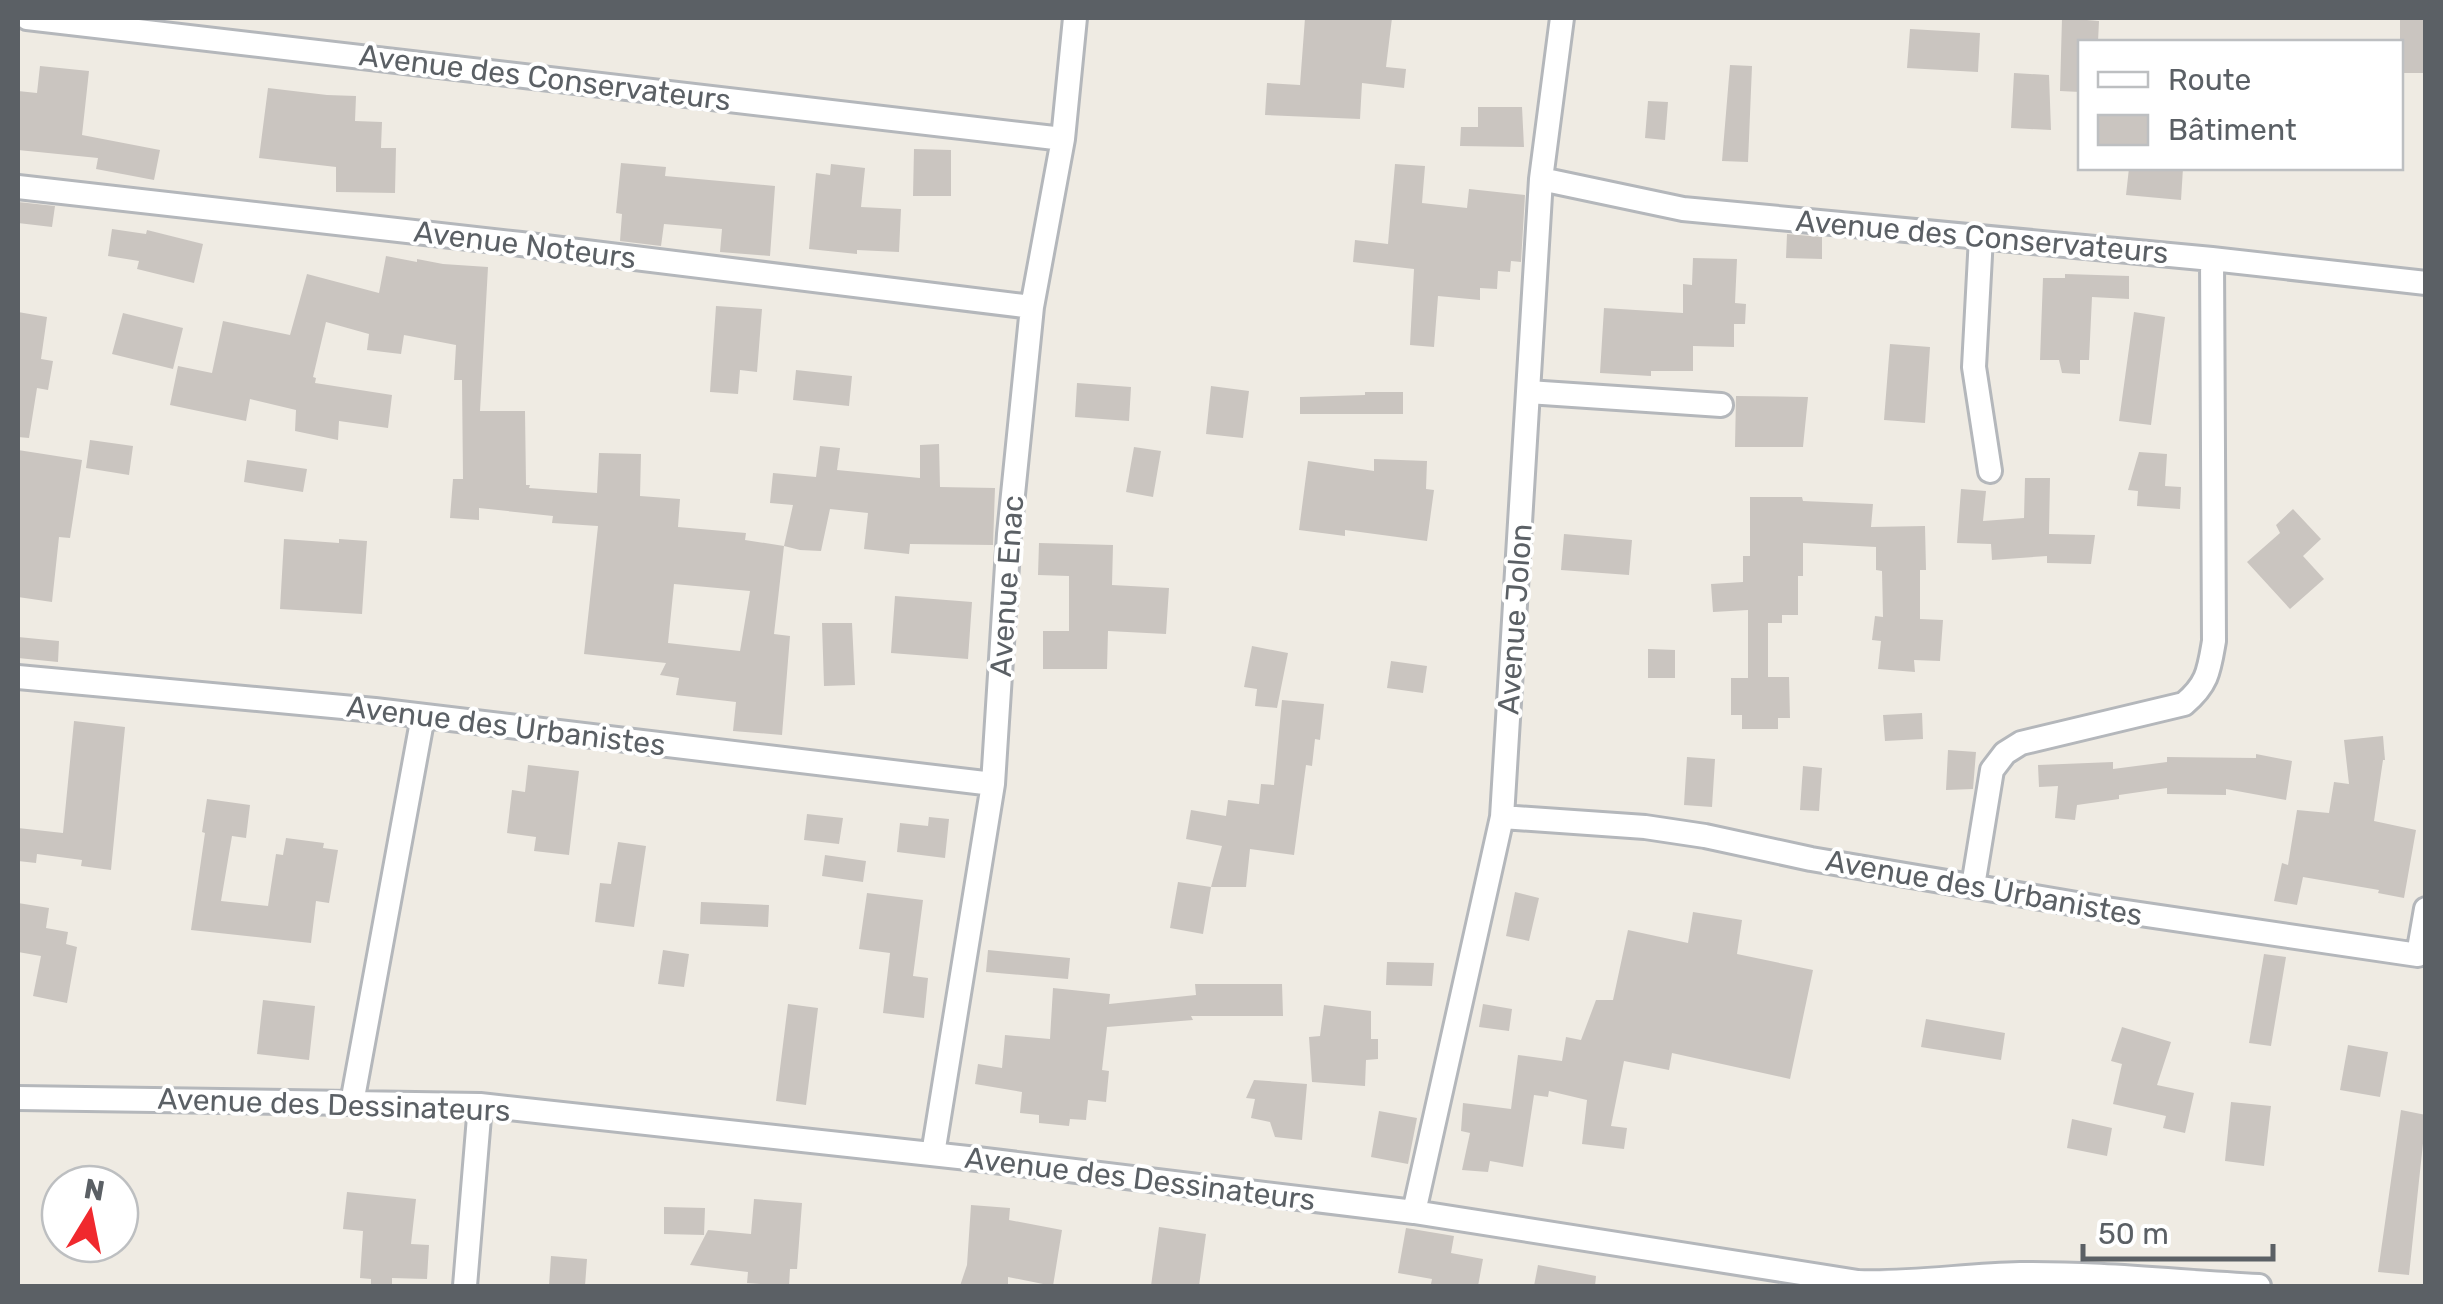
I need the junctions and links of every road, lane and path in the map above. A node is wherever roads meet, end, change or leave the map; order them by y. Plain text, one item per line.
1 (28, 18) edge
2 (1074, 18) edge
3 (1562, 18) edge
4 (1063, 140) junction
5 (1542, 179) junction
6 (18, 187) edge
7 (1981, 237) junction
8 (2212, 259) junction
9 (2426, 282) edge
10 (1032, 308) junction
11 (1528, 392) junction
12 (1721, 405) dead end
13 (1990, 471) dead end
14 (18, 677) edge
15 (423, 716) junction
16 (993, 784) junction
17 (1502, 818) junction
18 (1973, 886) junction
19 (2426, 909) edge
20 (2422, 955) edge
21 (18, 1098) edge
22 (352, 1102) junction
23 (480, 1106) junction
24 (933, 1154) junction
25 (1414, 1212) junction
26 (465, 1286) edge
27 (2259, 1286) edge

1 - 4 street, Avenue des Conservateurs
2 - 4 street, Avenue Enac
3 - 5 street, Avenue Jolon
4 - 10 street, Avenue Enac
5 - 7 street, Avenue des Conservateurs
5 - 11 street, Avenue Jolon
6 - 10 street, Avenue Noteurs
7 - 8 street, Avenue des Conservateurs
7 - 13 street
8 - 9 street, Avenue des Conservateurs
8 - 18 street
10 - 16 street, Avenue Enac
11 - 12 street
11 - 17 street, Avenue Jolon
14 - 15 street, Avenue des Urbanistes
15 - 16 street, Avenue des Urbanistes
15 - 22 street
16 - 24 street, Avenue Enac
17 - 18 street, Avenue des Urbanistes
17 - 25 street, Avenue Jolon
18 - 20 street, Avenue des Urbanistes
19 - 20 street, Avenue des Urbanistes
21 - 22 street, Avenue des Dessinateurs
22 - 23 street, Avenue des Dessinateurs
23 - 24 street, Avenue des Dessinateurs
23 - 26 street
24 - 25 street, Avenue des Dessinateurs
25 - 27 street, Avenue des Dessinateurs

